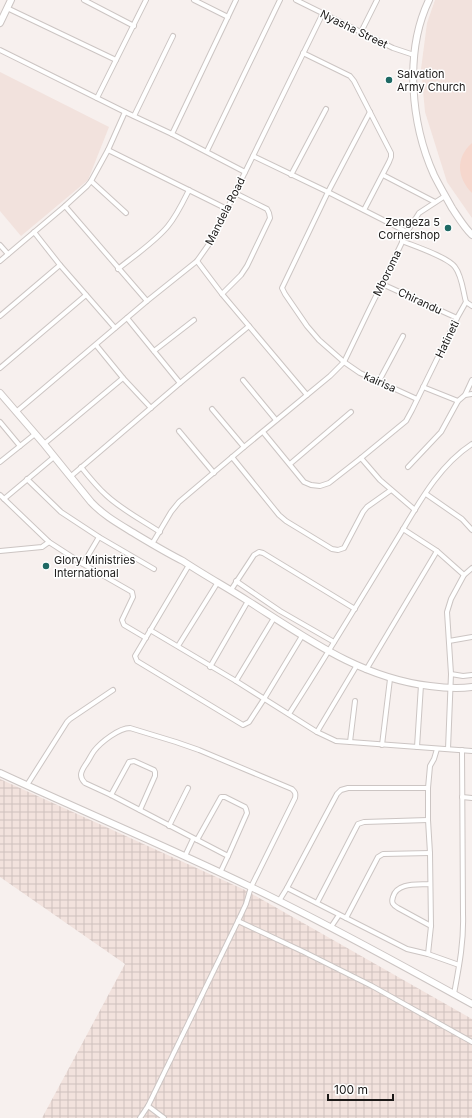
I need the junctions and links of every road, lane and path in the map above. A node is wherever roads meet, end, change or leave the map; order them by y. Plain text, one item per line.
1 (11, 0) edge
2 (84, 0) edge
3 (146, 0) edge
4 (194, 0) edge
5 (236, 0) edge
6 (280, 0) edge
7 (296, 0) edge
8 (377, 0) edge
9 (429, 0) edge
10 (7, 8) junction
11 (322, 13) junction
12 (228, 17) junction
13 (0, 23) edge
14 (134, 26) junction
15 (361, 32) junction
16 (173, 36) dead end
17 (0, 50) edge
18 (303, 53) junction
19 (414, 55) junction
20 (116, 60) junction
21 (97, 98) junction
22 (326, 109) dead end
23 (125, 112) junction
24 (370, 112) junction
25 (134, 116) junction
26 (172, 134) junction
27 (108, 150) junction
28 (207, 151) junction
29 (252, 156) junction
30 (245, 172) junction
31 (291, 175) junction
32 (382, 175) junction
33 (91, 181) junction
34 (189, 190) junction
35 (328, 192) junction
36 (235, 193) junction
37 (445, 196) junction
38 (435, 202) junction
39 (65, 206) junction
40 (226, 209) junction
41 (364, 210) junction
42 (126, 213) dead end
43 (34, 232) junction
44 (406, 232) junction
45 (472, 235) edge
46 (402, 241) junction
47 (0, 244) edge
48 (8, 254) junction
49 (0, 261) edge
50 (197, 261) junction
51 (60, 265) junction
52 (118, 269) junction
53 (382, 284) junction
54 (222, 294) junction
55 (86, 295) junction
56 (147, 301) junction
57 (466, 302) junction
58 (472, 306) edge
59 (0, 316) edge
60 (127, 318) junction
61 (457, 318) junction
62 (194, 320) dead end
63 (250, 326) junction
64 (115, 328) junction
65 (403, 336) dead end
66 (96, 345) junction
67 (154, 351) junction
68 (344, 362) junction
69 (0, 368) edge
70 (123, 378) junction
71 (243, 380) dead end
72 (472, 380) edge
73 (379, 381) junction
74 (180, 383) junction
75 (423, 387) junction
76 (0, 393) edge
77 (472, 394) edge
78 (307, 395) junction
79 (465, 395) junction
80 (417, 399) junction
81 (458, 401) junction
82 (151, 408) junction
83 (212, 409) dead end
84 (16, 412) junction
85 (351, 412) dead end
86 (276, 420) junction
87 (0, 422) edge
88 (179, 431) dead end
89 (263, 432) junction
90 (35, 434) junction
91 (44, 444) junction
92 (472, 444) edge
93 (20, 446) junction
94 (244, 447) junction
95 (54, 457) junction
96 (232, 457) junction
97 (361, 458) junction
98 (0, 462) edge
99 (290, 464) junction
100 (81, 467) junction
101 (408, 467) dead end
102 (214, 473) junction
103 (70, 477) junction
104 (27, 479) junction
105 (391, 490) junction
106 (426, 494) junction
107 (0, 495) edge
108 (4, 499) junction
109 (414, 510) junction
110 (403, 529) junction
111 (472, 530) edge
112 (160, 532) junction
113 (99, 537) junction
114 (49, 542) junction
115 (152, 544) junction
116 (0, 551) edge
117 (437, 551) junction
118 (83, 564) junction
119 (190, 565) junction
120 (472, 568) edge
121 (154, 569) dead end
122 (464, 575) junction
123 (236, 581) junction
124 (218, 582) junction
125 (231, 590) junction
126 (248, 601) junction
127 (355, 609) junction
128 (274, 618) junction
129 (150, 630) junction
130 (302, 636) junction
131 (472, 637) edge
132 (146, 638) junction
133 (449, 640) junction
134 (334, 642) junction
135 (178, 646) junction
136 (328, 652) junction
137 (357, 665) junction
138 (210, 667) junction
139 (366, 670) junction
140 (451, 674) junction
141 (472, 675) edge
142 (390, 679) junction
143 (236, 681) junction
144 (421, 685) junction
145 (472, 687) edge
146 (451, 688) junction
147 (113, 690) dead end
148 (264, 699) junction
149 (355, 701) dead end
150 (290, 714) junction
151 (317, 732) junction
152 (350, 742) junction
153 (382, 745) junction
154 (416, 747) junction
155 (437, 749) junction
156 (448, 749) junction
157 (462, 750) junction
158 (472, 751) edge
159 (0, 773) edge
160 (27, 786) junction
161 (188, 788) dead end
162 (428, 788) junction
163 (111, 795) junction
164 (462, 798) junction
165 (472, 798) edge
166 (140, 810) junction
167 (428, 820) junction
168 (170, 826) junction
169 (195, 839) junction
170 (430, 854) junction
171 (185, 856) junction
172 (228, 856) junction
173 (220, 873) junction
174 (430, 884) junction
175 (252, 887) junction
176 (287, 888) junction
177 (280, 901) junction
178 (317, 903) junction
179 (339, 915) junction
180 (346, 918) junction
181 (238, 921) junction
182 (431, 926) junction
183 (331, 928) junction
184 (428, 954) junction
185 (459, 965) junction
186 (454, 994) junction
187 (472, 1004) edge
188 (472, 1042) edge
189 (148, 1106) junction
190 (140, 1118) edge
191 (164, 1118) edge

1 - 10 street
2 - 14 street
3 - 14 street
4 - 12 street
5 - 12 street
6 - 28 street
7 - 11 street, Nyasha Street
8 - 15 street
9 - 19 street
10 - 13 street
10 - 20 street
11 - 15 street, Nyasha Street
11 - 18 street, Mandela Road
12 - 26 street
14 - 20 street
15 - 19 street, Nyasha Street
16 - 25 street
17 - 21 street
18 - 24 street
18 - 29 street, Mandela Road
19 - 37 street
20 - 21 street
21 - 23 street
22 - 31 street
23 - 25 street
23 - 27 street
24 - 32 street
24 - 35 street
25 - 26 street
26 - 28 street
27 - 33 street
27 - 34 street
28 - 30 street
29 - 30 street, Mandela Road
29 - 31 street
30 - 36 street, Mandela Road
31 - 35 street
32 - 38 street
32 - 41 street
33 - 39 street
33 - 42 street
34 - 40 street
34 - 52 street
35 - 41 street
35 - 68 street, kairisa
36 - 40 street, Mandela Road
36 - 54 street
37 - 38 street, Mboroma
37 - 45 street
38 - 44 street, Mboroma
39 - 43 street
39 - 52 street
40 - 50 street, Mandela Road
41 - 44 street
43 - 48 street
43 - 51 street
44 - 46 street, Mboroma
46 - 53 street, Mboroma
46 - 57 street
47 - 48 street
48 - 49 street
50 - 54 street
50 - 56 street, Mandela Road
51 - 55 street
51 - 59 street
52 - 56 street
53 - 61 street, Chirandu
53 - 68 street, Mboroma
54 - 63 street
55 - 64 street
55 - 69 street
56 - 60 street, Mandela Road
57 - 58 street
57 - 61 street, Hatineti
60 - 64 street, Mandela Road
60 - 67 street
61 - 75 street, Hatineti
62 - 67 street
63 - 74 street
63 - 78 street
64 - 66 street, Mandela Road
65 - 73 street
66 - 70 street
66 - 84 street, Mandela Road
67 - 74 street
68 - 73 street, kairisa
68 - 78 street, Mboroma
70 - 82 street
70 - 91 street
71 - 86 street
72 - 79 street
73 - 80 street, kairisa
74 - 82 street
75 - 80 street, Hatineti
75 - 81 street
76 - 84 street
77 - 79 street
78 - 86 street, Mboroma
79 - 81 street
80 - 97 street, Hatineti
81 - 101 street
82 - 100 street
83 - 94 street
84 - 90 street
85 - 99 street
86 - 89 street, Mboroma
87 - 93 street
88 - 102 street
89 - 94 street, Mboroma
89 - 99 street, Hatineti
90 - 91 street
90 - 93 street
91 - 95 street
92 - 106 street
93 - 98 street
94 - 96 street, Mboroma
95 - 103 street
95 - 104 street
96 - 102 street, Mboroma
96 - 105 street
97 - 99 street, Hatineti
97 - 105 street
100 - 103 street
100 - 112 street
102 - 112 street, Mboroma
103 - 115 street
104 - 108 street
104 - 113 street
105 - 109 street
106 - 109 street
106 - 111 street
107 - 108 street
108 - 114 street
109 - 110 street
110 - 117 street
110 - 127 street
112 - 115 street, Mboroma
113 - 118 street
113 - 121 street
114 - 116 street
114 - 118 street
115 - 119 street
117 - 122 street
117 - 139 street
118 - 132 street
119 - 124 street
119 - 129 street
120 - 122 street
122 - 133 street
123 - 125 street
123 - 127 street
123 - 134 street
124 - 125 street
124 - 135 street
125 - 126 street
126 - 128 street
126 - 138 street
127 - 134 street
128 - 130 street
128 - 143 street
129 - 132 street
129 - 135 street
130 - 136 street
130 - 148 street
131 - 133 street
132 - 148 street
133 - 140 street
134 - 136 street
135 - 138 street
136 - 137 street
136 - 150 street
137 - 139 street
137 - 151 street
138 - 143 street
139 - 142 street
140 - 141 street
140 - 146 street
142 - 144 street
142 - 153 street
143 - 148 street
144 - 146 street
144 - 154 street
145 - 146 street
146 - 156 street
147 - 160 street
148 - 150 street
149 - 152 street
150 - 151 street
151 - 152 street
152 - 153 street
153 - 154 street
154 - 155 street
155 - 156 street
155 - 162 street
156 - 157 street
157 - 158 street
157 - 164 street
159 - 160 street
160 - 171 street
161 - 168 street
162 - 167 street
162 - 176 street
163 - 166 street
163 - 166 street
163 - 175 street
164 - 165 street
164 - 185 street
166 - 168 street
167 - 170 street
167 - 178 street
168 - 169 street
169 - 171 street
169 - 172 street
169 - 172 street
170 - 174 street
170 - 180 street
171 - 173 street
172 - 173 street
173 - 175 street
174 - 182 street
174 - 182 street
175 - 177 street
175 - 181 street
176 - 177 street
176 - 178 street
177 - 183 street
178 - 179 street
179 - 180 street
179 - 183 street
180 - 184 street
181 - 188 street
181 - 189 street
182 - 184 street
183 - 186 street
184 - 185 street
185 - 186 street
186 - 187 street
189 - 190 street
189 - 191 street

